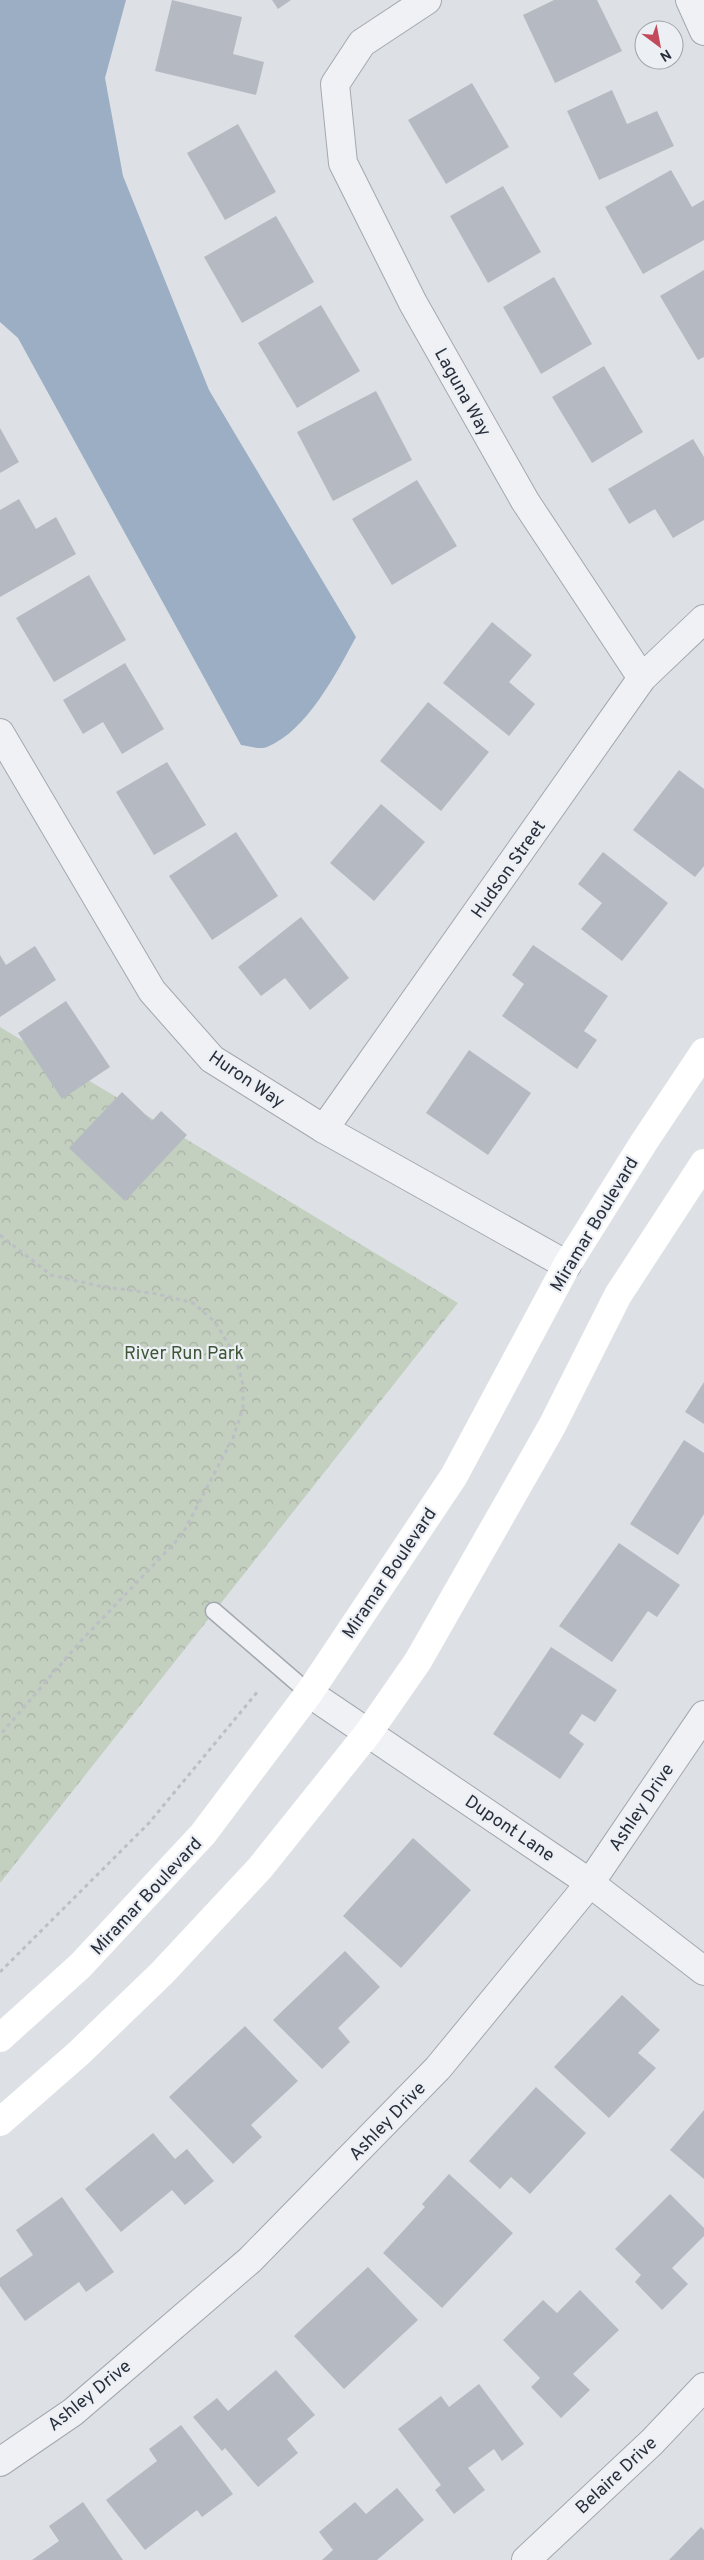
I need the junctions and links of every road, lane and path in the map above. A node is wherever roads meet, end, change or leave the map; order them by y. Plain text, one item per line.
1 (427, 0) edge
2 (690, 0) edge
3 (704, 31) edge
4 (704, 619) edge
5 (642, 678) junction
6 (0, 733) edge
7 (704, 1052) edge
8 (324, 1129) junction
9 (704, 1163) edge
10 (0, 1235) edge
11 (567, 1266) junction
12 (214, 1612) dead end
13 (259, 1690) dead end
14 (310, 1693) junction
15 (704, 1715) edge
16 (368, 1733) junction
17 (0, 1735) edge
18 (590, 1883) junction
19 (704, 1971) edge
20 (0, 1972) edge
21 (0, 2038) edge
22 (0, 2122) edge
23 (704, 2387) edge
24 (0, 2462) edge
25 (526, 2560) edge

1 - 5 street, Laguna Way
2 - 3 street
4 - 5 street, Hudson Street
5 - 8 street, Hudson Street
6 - 8 street, Huron Way
7 - 11 street, Miramar Boulevard
8 - 11 street, Huron Way
9 - 16 street
10 - 17 path
11 - 14 street, Miramar Boulevard
12 - 14 lane
13 - 20 path
14 - 16 street, Dupont Lane
14 - 21 street, Miramar Boulevard
15 - 18 street, Ashley Drive
16 - 18 street, Dupont Lane
16 - 22 street
18 - 19 street, Dupont Lane
18 - 24 street, Ashley Drive
23 - 25 street, Belaire Drive

